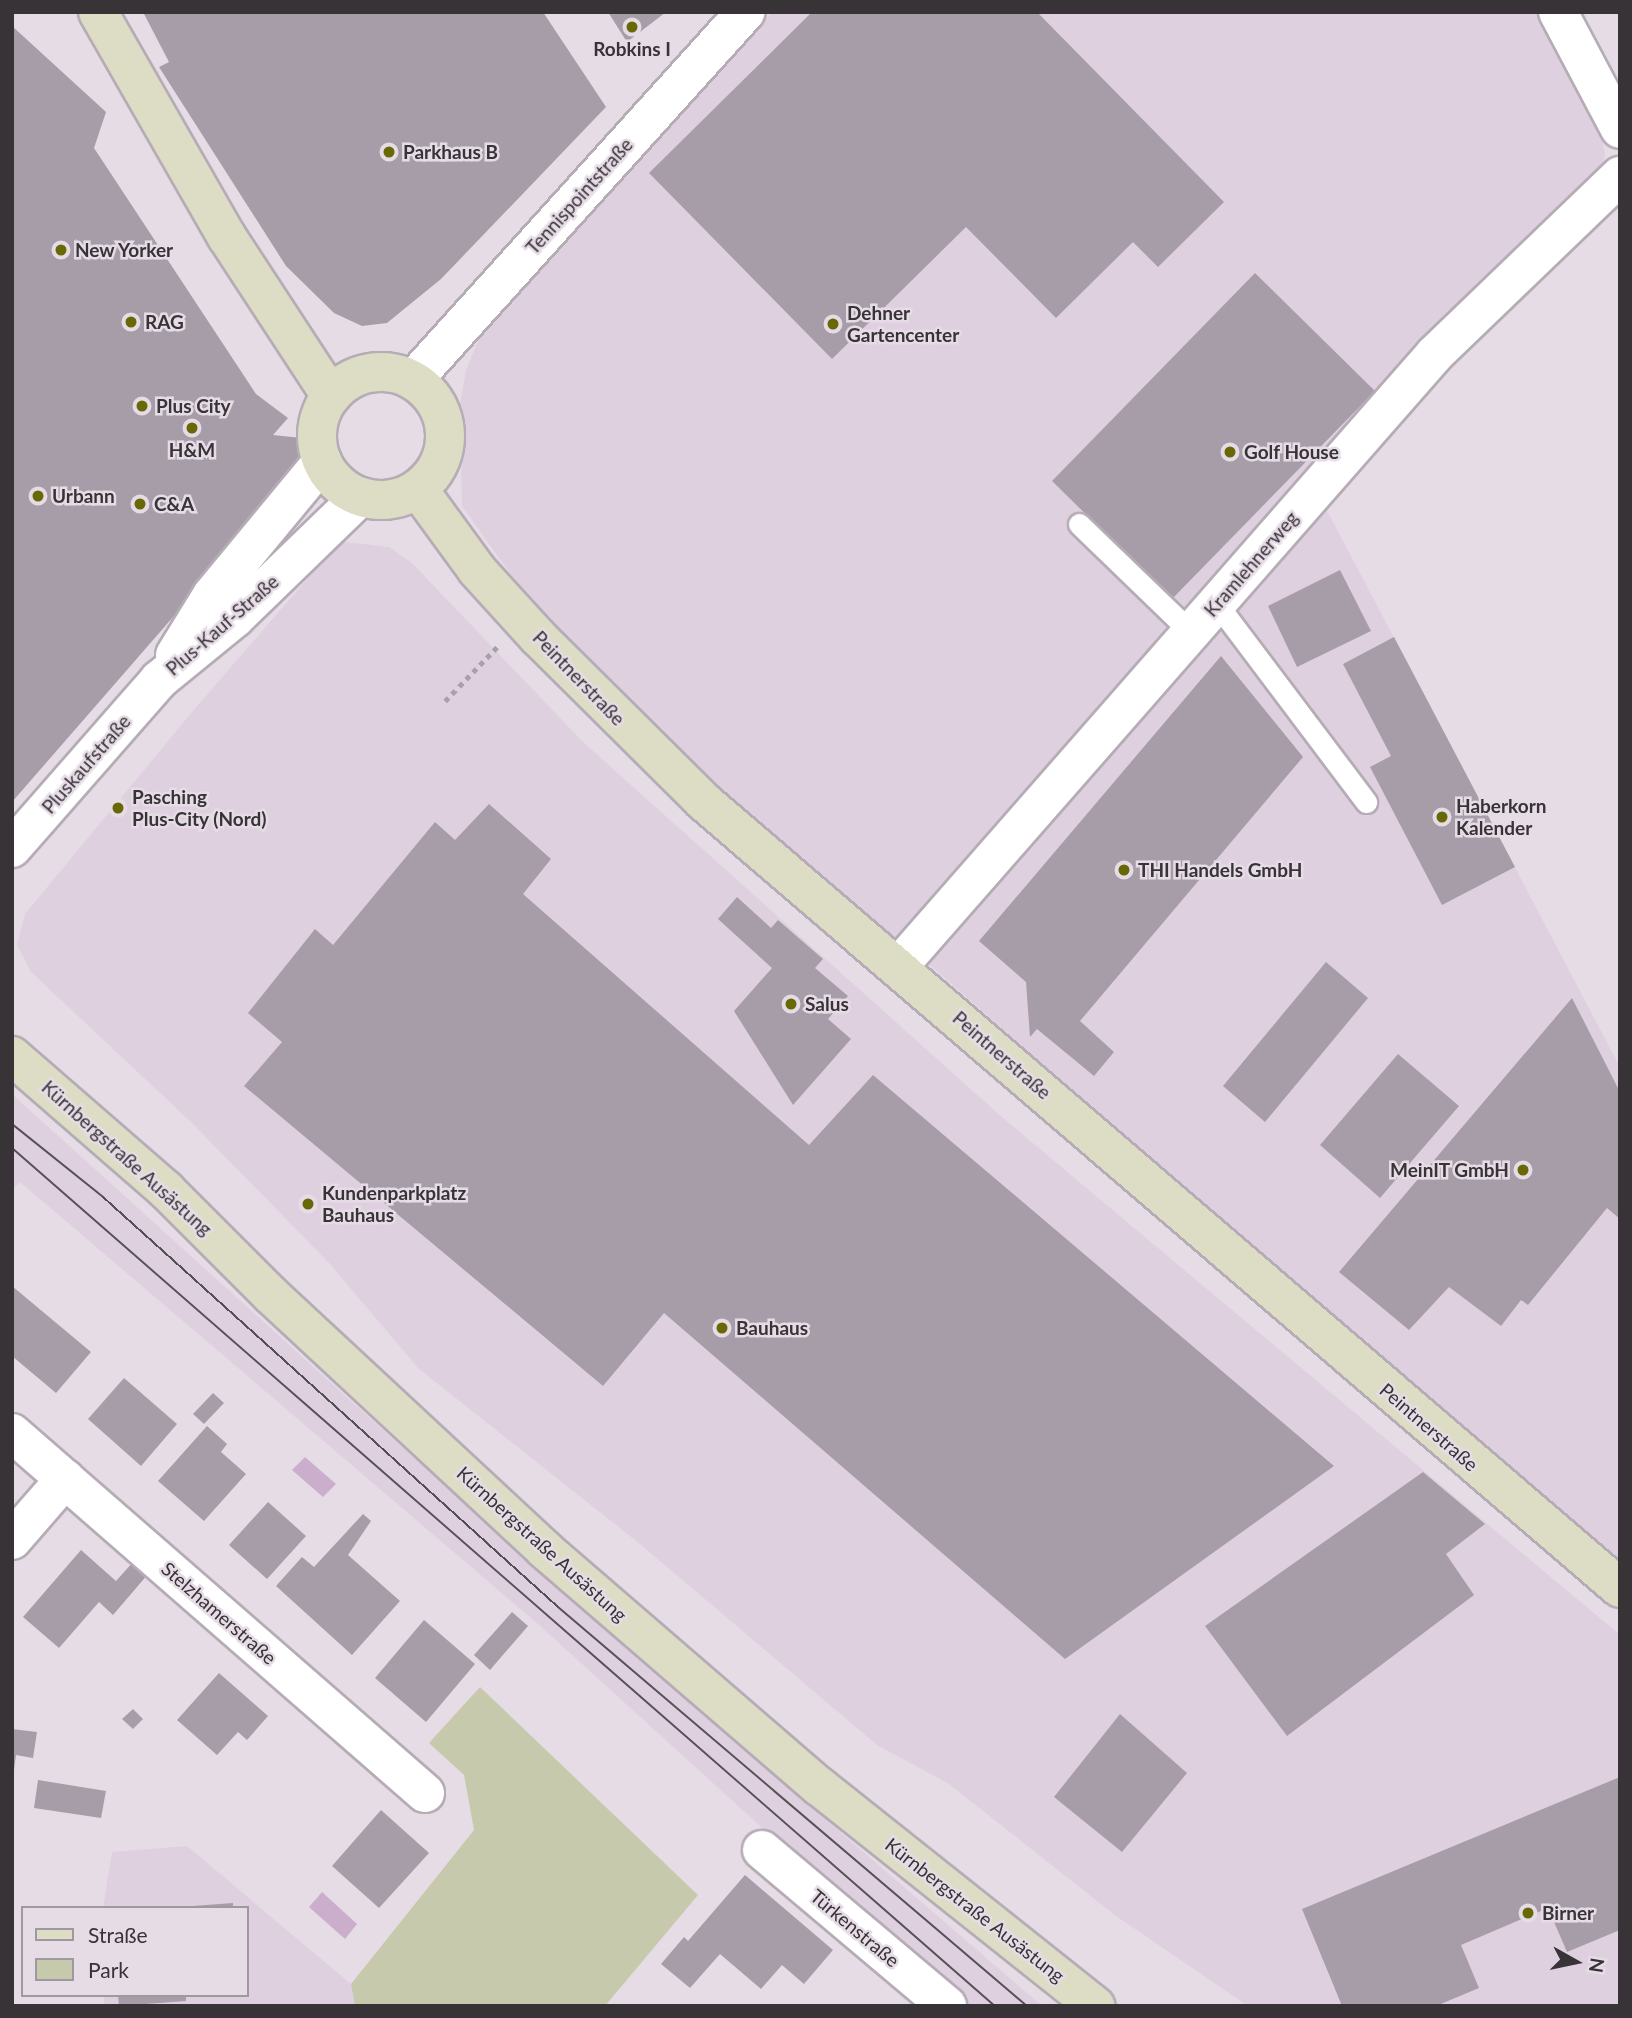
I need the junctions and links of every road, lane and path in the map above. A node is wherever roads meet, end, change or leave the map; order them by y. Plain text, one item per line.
1 (98, 12) edge
2 (746, 12) edge
3 (1559, 12) edge
4 (1620, 129) edge
5 (1620, 176) edge
6 (413, 380) junction
7 (331, 396) junction
8 (322, 462) junction
9 (418, 489) junction
10 (360, 497) junction
11 (1079, 524) dead end
12 (1217, 604) junction
13 (1192, 632) junction
14 (501, 643) dead end
15 (159, 680) junction
16 (445, 701) dead end
17 (1366, 802) dead end
18 (12, 848) edge
19 (898, 967) junction
20 (12, 1056) edge
21 (12, 1433) edge
22 (65, 1479) junction
23 (12, 1540) edge
24 (1620, 1588) edge
25 (425, 1793) dead end
26 (762, 1850) dead end
27 (1010, 1938) junction
28 (947, 2006) edge
29 (1065, 2006) edge
30 (1095, 2006) edge

1 - 7 street
2 - 6 street, Tennispointstraße
3 - 4 street
5 - 12 street, Kramlehnerweg
6 - 7 street
6 - 9 street
7 - 8 street
8 - 10 street
8 - 15 street, Plus-Kauf-Straße
9 - 10 street
9 - 19 street, Peintnerstraße
10 - 15 street, Plus-Kauf-Straße
11 - 13 lane
12 - 13 street, Kramlehnerweg
12 - 17 lane
13 - 19 street, Kramlehnerweg
14 - 16 path
15 - 18 street, Pluskaufstraße
19 - 24 street, Peintnerstraße
20 - 27 street, Kürnbergstraße Ausästung
21 - 22 street, Stelzhamerstraße
22 - 23 street
22 - 25 street, Stelzhamerstraße
26 - 28 street, Türkenstraße
27 - 29 street
27 - 30 street, Kürnbergstraße Ausästung

